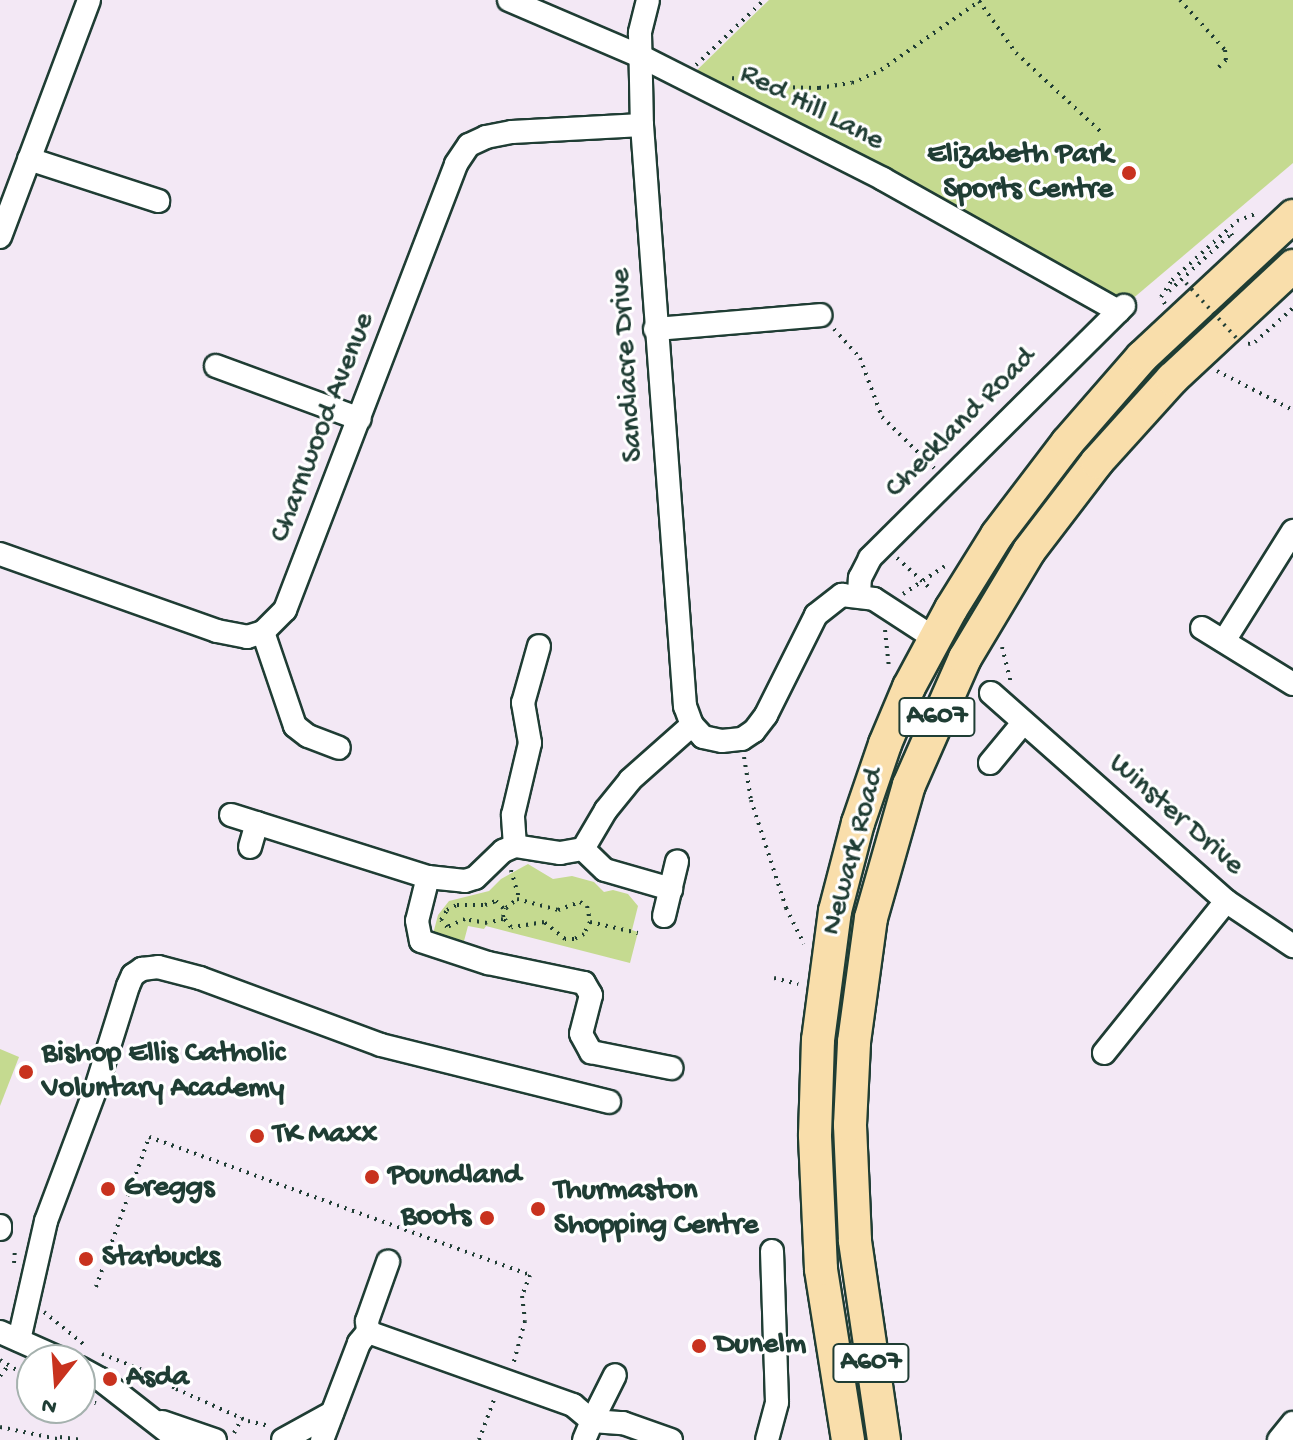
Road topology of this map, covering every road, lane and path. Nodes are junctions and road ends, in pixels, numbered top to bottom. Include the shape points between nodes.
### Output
1 (89, 0) edge
2 (509, 0) edge
3 (648, 0) edge
4 (764, 0) edge
5 (980, 0) edge
6 (1180, 0) edge
7 (642, 57) junction
8 (1217, 69) dead end
9 (690, 82) junction
10 (642, 125) junction
11 (1102, 133) dead end
12 (29, 159) junction
13 (158, 201) dead end
14 (1293, 216) edge
15 (0, 237) edge
16 (1293, 266) edge
17 (1186, 283) dead end
18 (1121, 308) joint
19 (1293, 308) edge
20 (820, 315) joint
21 (655, 329) junction
22 (1240, 342) dead end
23 (1237, 354) dead end
24 (1220, 363) dead end
25 (216, 366) dead end
26 (1293, 410) edge
27 (360, 419) junction
28 (947, 481) junction
29 (1293, 533) edge
30 (0, 554) edge
31 (859, 595) junction
32 (1202, 628) dead end
33 (263, 632) junction
34 (1009, 636) dead end
35 (934, 638) junction
36 (1224, 641) junction
37 (528, 658) dead end
38 (1293, 684) edge
39 (991, 693) dead end
40 (1023, 723) junction
41 (692, 725) junction
42 (742, 739) junction
43 (339, 748) dead end
44 (990, 763) dead end
45 (231, 815) dead end
46 (257, 823) junction
47 (250, 847) dead end
48 (509, 848) junction
49 (583, 849) junction
50 (677, 862) dead end
51 (428, 877) junction
52 (671, 889) junction
53 (519, 898) junction
54 (1226, 901) junction
55 (505, 910) junction
56 (664, 916) dead end
57 (503, 919) junction
58 (590, 922) junction
59 (638, 933) dead end
60 (804, 944) dead end
61 (1293, 946) edge
62 (774, 978) dead end
63 (798, 984) dead end
64 (1104, 1053) dead end
65 (671, 1068) dead end
66 (609, 1102) dead end
67 (772, 1251) dead end
68 (388, 1262) dead end
69 (96, 1287) dead end
70 (29, 1307) junction
71 (525, 1321) dead end
72 (368, 1332) junction
73 (10, 1336) edge
74 (0, 1360) edge
75 (9, 1365) junction
76 (16, 1369) edge
77 (615, 1375) dead end
78 (0, 1376) edge
79 (96, 1379) edge
80 (332, 1413) junction
81 (242, 1418) junction
82 (154, 1419) junction
83 (1293, 1423) edge
84 (0, 1427) edge
85 (588, 1430) edge
86 (279, 1434) edge
87 (54, 1436) junction
88 (62, 1440) edge
89 (82, 1440) edge
90 (178, 1440) edge
91 (215, 1440) edge
92 (231, 1440) edge
93 (322, 1440) edge
94 (671, 1440) edge
95 (767, 1440) edge
96 (848, 1440) edge
97 (884, 1440) edge
98 (1279, 1440) edge

1 - 12 street
2 - 7 street, Red Hill Lane
3 - 7 street, Sandiacre Drive via 640,33
4 - 9 path via 705,54
5 - 9 path via 881,70 852,83 777,87 716,76
5 - 11 path via 1016,53
6 - 8 path via 1225,50 1226,60
7 - 9 street, Red Hill Lane
7 - 10 street, Sandiacre Drive
9 - 18 street, Red Hill Lane
10 - 21 street, Sandiacre Drive
10 - 27 street, Charnwood Avenue via 512,132 469,145 456,164
12 - 13 street
12 - 15 street
14 - 35 highway, Newark Road / A607 via 1142,357 1067,443 997,535
16 - 97 highway, Newark Road / A607 via 1172,379 1097,462 1029,551 965,658 909,785 871,918 850,1125 855,1240
17 - 22 path, bridge
18 - 28 street, Checkland Road
19 - 23 path
20 - 21 street
20 - 28 path via 860,358 882,417
21 - 41 street, Sandiacre Drive via 685,706
24 - 26 path via 1214,370
25 - 27 street
27 - 33 street, Charnwood Avenue via 285,610
28 - 31 street, Checkland Road via 870,558
29 - 36 street
30 - 33 street via 217,631 247,637
31 - 35 street
31 - 42 street via 842,595 816,615 766,715
32 - 36 street
33 - 43 street via 295,726
34 - 40 path via 1001,649
35 - 96 highway, Newark Road / A607 via 885,744 858,823 824,979 817,1072 817,1212 825,1301
36 - 38 street
37 - 48 street via 523,703 530,743
39 - 40 street, Winster Drive
40 - 44 street
40 - 54 street, Winster Drive
41 - 42 street via 703,737
41 - 49 street via 630,780
42 - 60 path via 751,800 786,908
45 - 46 street
46 - 47 street
46 - 51 street
48 - 49 street via 560,853
48 - 51 street via 475,878 449,882
48 - 53 path
49 - 52 street via 605,870
50 - 52 street
51 - 65 street via 417,921 421,941 488,963 584,983 591,995 581,1034 591,1052
52 - 56 street
53 - 55 path
53 - 58 path via 558,910 580,902 587,906
54 - 61 street, Winster Drive
54 - 64 street
55 - 57 path
55 - 57 path via 496,901 457,905 441,920 447,927 465,919
57 - 58 path via 516,928 544,922 570,940 584,934
58 - 59 path
62 - 63 path
66 - 70 street via 381,1045 200,978 158,967 142,969 128,986 46,1221
67 - 95 street via 777,1402
68 - 72 street
69 - 71 path via 149,1137 530,1275 522,1296
70 - 73 street
70 - 81 path via 45,1313 79,1344
72 - 80 street
72 - 85 street via 573,1405
74 - 75 path
75 - 76 path
75 - 78 path
77 - 85 street
79 - 82 street
80 - 86 street
80 - 93 street
81 - 86 path
81 - 92 path
82 - 90 street
82 - 91 street
83 - 98 street
84 - 87 path
85 - 94 street via 623,1423
87 - 88 path
87 - 89 path

